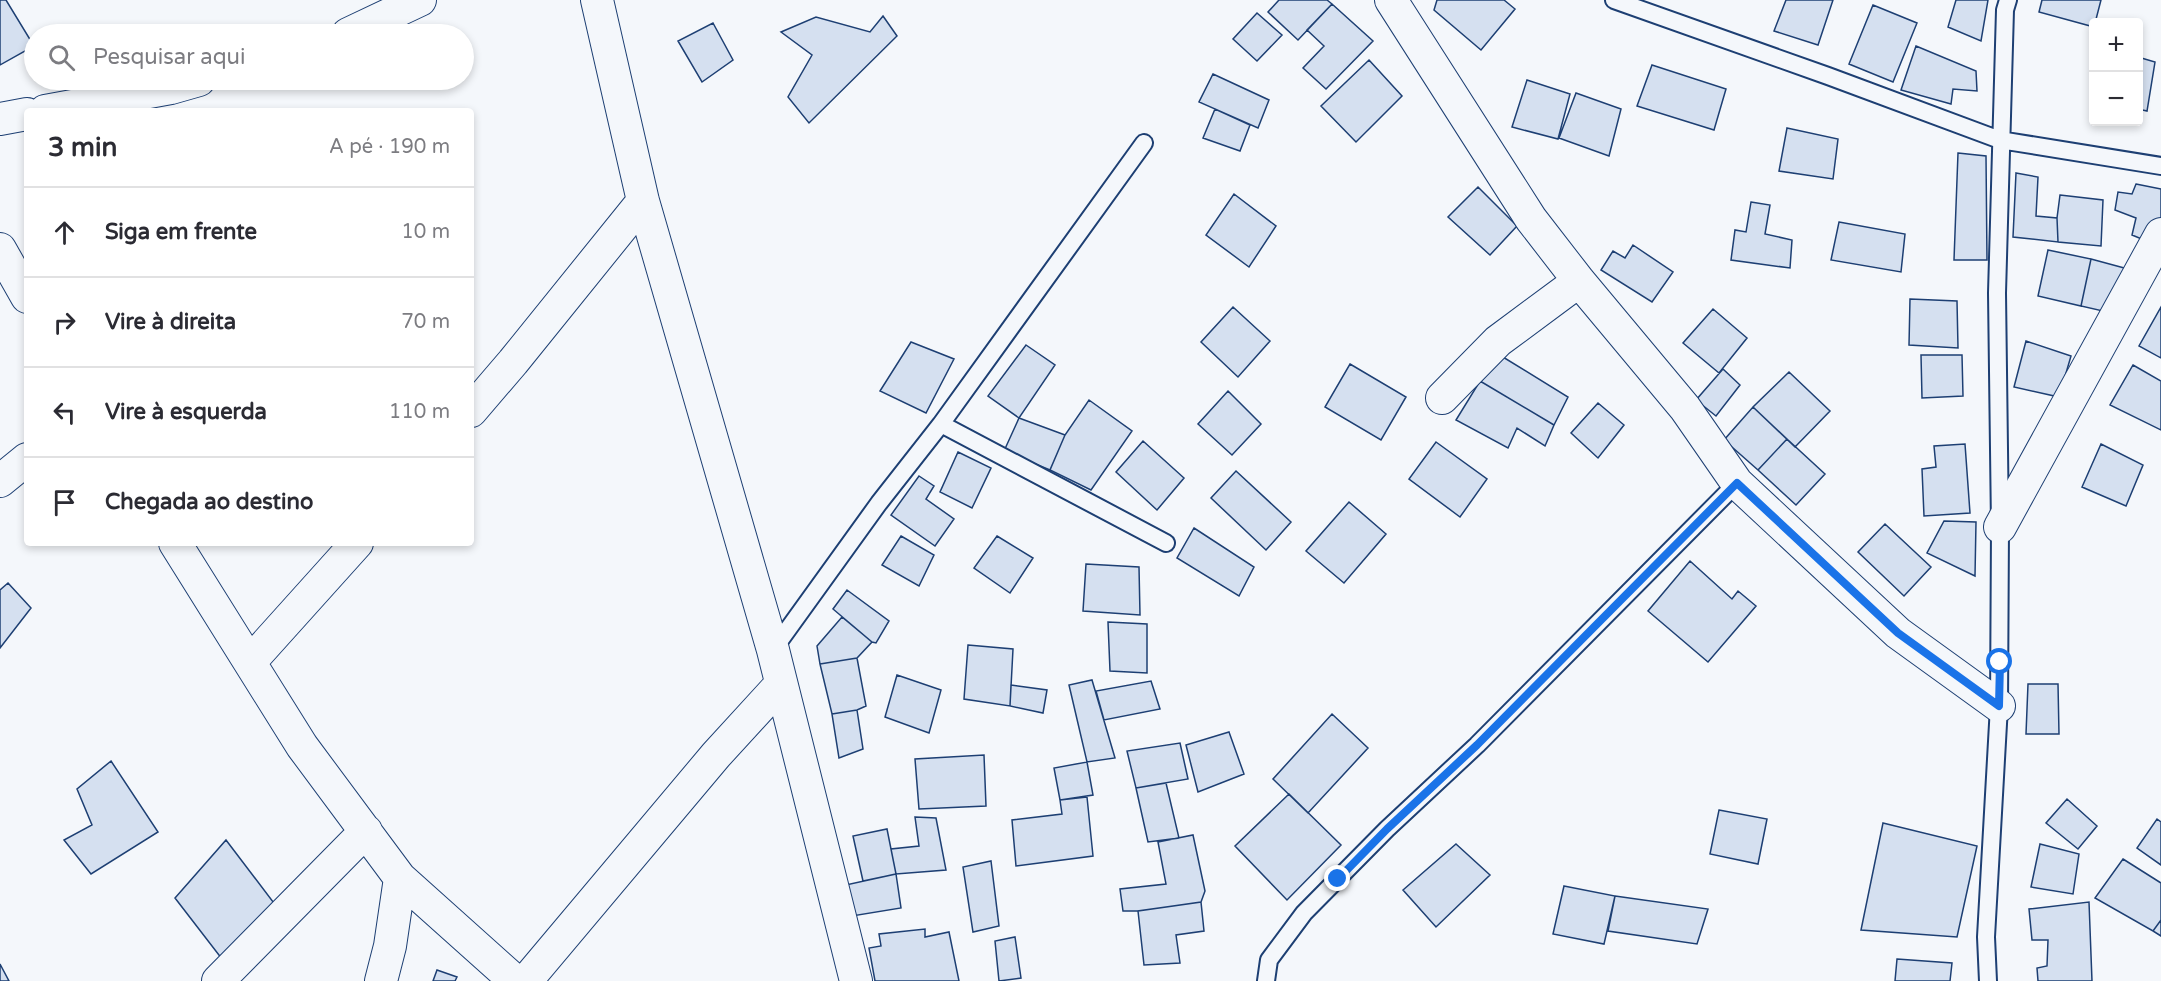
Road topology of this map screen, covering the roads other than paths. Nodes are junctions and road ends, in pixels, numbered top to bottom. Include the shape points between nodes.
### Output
1 (420, 0) edge
2 (597, 0) edge
3 (1391, 0) edge
4 (1614, 0) edge
5 (2008, 0) edge
6 (369, 24) edge
7 (160, 90) edge
8 (61, 108) edge
9 (24, 115) edge
10 (0, 119) edge
11 (2000, 140) junction
12 (1144, 143) dead end
13 (2161, 166) edge
14 (643, 201) junction
15 (2161, 234) edge
16 (0, 249) edge
17 (1579, 281) junction
18 (24, 292) edge
19 (1442, 398) dead end
20 (474, 407) edge
21 (941, 424) junction
22 (24, 461) edge
23 (0, 481) edge
24 (1737, 483) junction
25 (2001, 527) junction
26 (1166, 543) dead end
27 (177, 546) edge
28 (354, 546) edge
29 (773, 650) junction
30 (250, 662) junction
31 (781, 684) junction
32 (1999, 706) junction
33 (366, 831) junction
34 (400, 878) junction
35 (218, 981) edge
36 (381, 981) edge
37 (515, 981) edge
38 (526, 981) edge
39 (856, 981) edge
40 (1266, 981) edge
41 (1988, 981) edge

1 - 6 street
2 - 14 street
3 - 17 street via 1531,219
4 - 11 lane
5 - 11 lane
7 - 8 street
9 - 10 street
11 - 13 lane
11 - 25 lane via 1997,293
12 - 21 lane
14 - 20 street
14 - 29 street
15 - 25 street
16 - 18 street
17 - 19 street via 1498,342
17 - 24 street via 1685,408
21 - 26 lane
21 - 29 lane
22 - 23 street
24 - 32 street via 1898,633
24 - 40 lane via 1304,913 1269,960
25 - 32 lane
27 - 30 street
28 - 30 street
29 - 31 street
30 - 33 street via 302,746
31 - 38 street via 716,755
31 - 39 street
32 - 41 lane via 1986,938
33 - 34 street
33 - 35 street
34 - 36 street
34 - 37 street

